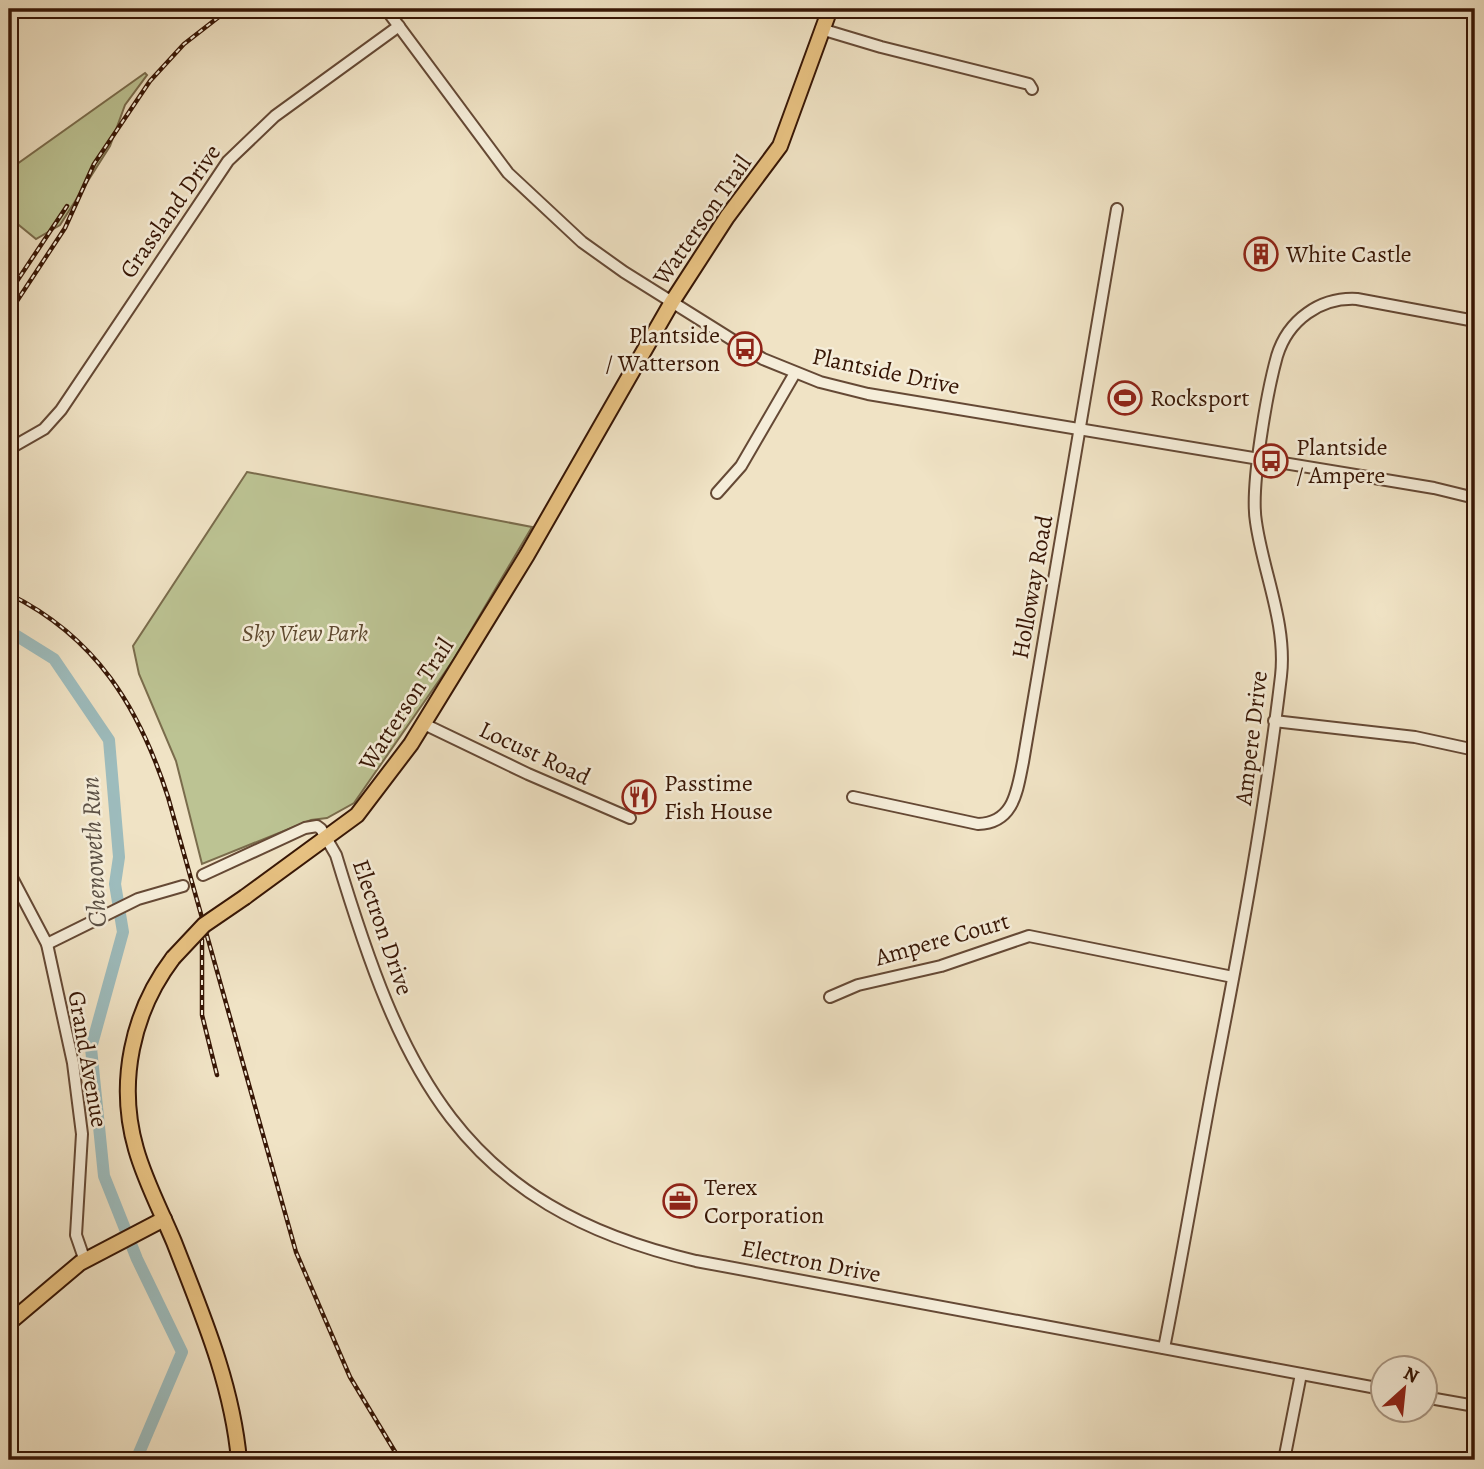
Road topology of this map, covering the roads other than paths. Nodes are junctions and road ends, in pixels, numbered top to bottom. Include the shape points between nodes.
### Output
1 (386, 9) edge
2 (830, 9) edge
3 (399, 26) junction
4 (821, 29) junction
5 (1032, 89) dead end
6 (1117, 209) dead end
7 (672, 302) junction
8 (1475, 321) edge
9 (795, 373) junction
10 (1081, 428) junction
11 (9, 449) edge
12 (1259, 459) junction
13 (717, 494) dead end
14 (1475, 498) edge
15 (1274, 721) junction
16 (424, 724) junction
17 (1475, 750) edge
18 (853, 797) dead end
19 (630, 818) dead end
20 (328, 838) junction
21 (9, 872) edge
22 (203, 875) dead end
23 (183, 886) dead end
24 (47, 944) junction
25 (1233, 977) junction
26 (830, 997) dead end
27 (164, 1219) junction
28 (85, 1261) junction
29 (9, 1323) edge
30 (1164, 1348) junction
31 (1301, 1374) junction
32 (1368, 1386) edge
33 (1438, 1399) edge
34 (1475, 1406) edge
35 (239, 1460) edge
36 (1284, 1460) edge

1 - 3 street, Plantside Drive
2 - 4 main road, Watterson Trail
3 - 7 street, Plantside Drive via 525,191 582,242
3 - 11 street, Grassland Drive via 275,116 236,152 209,185 61,410 44,429
4 - 5 street via 1029,83
4 - 7 main road, Watterson Trail via 780,146
6 - 10 street, Holloway Road
7 - 9 street, Plantside Drive via 745,349
7 - 16 main road, Watterson Trail
8 - 12 street, Ampere Drive via 1357,299 1332,300 1310,311 1293,326 1279,350
9 - 10 street, Plantside Drive via 868,394
9 - 13 street via 741,466
10 - 12 street, Plantside Drive
10 - 18 street, Holloway Road via 1012,806 994,821 978,824
12 - 14 street, Plantside Drive
12 - 15 street, Ampere Drive via 1255,518 1282,660
15 - 17 street via 1415,737
15 - 25 street, Ampere Drive via 1262,825
16 - 19 street, Locust Road
16 - 20 main road, Watterson Trail via 366,806
20 - 22 street via 317,826 304,828
20 - 27 main road, Watterson Trail, bridge via 201,927 155,984 131,1055 128,1093 136,1149
20 - 30 street, Electron Drive via 389,1011 428,1090 491,1162 557,1211 626,1243 685,1258
21 - 24 street, Grand Avenue
23 - 24 street via 128,904
24 - 28 street, Grand Avenue via 82,1133 76,1235
25 - 26 street, Ampere Court via 1029,936
25 - 30 street, Ampere Drive
27 - 28 main road
27 - 35 main road, Watterson Trail via 221,1367
28 - 29 main road
30 - 31 street, Electron Drive
31 - 32 street, Electron Drive
31 - 36 street
33 - 34 street

